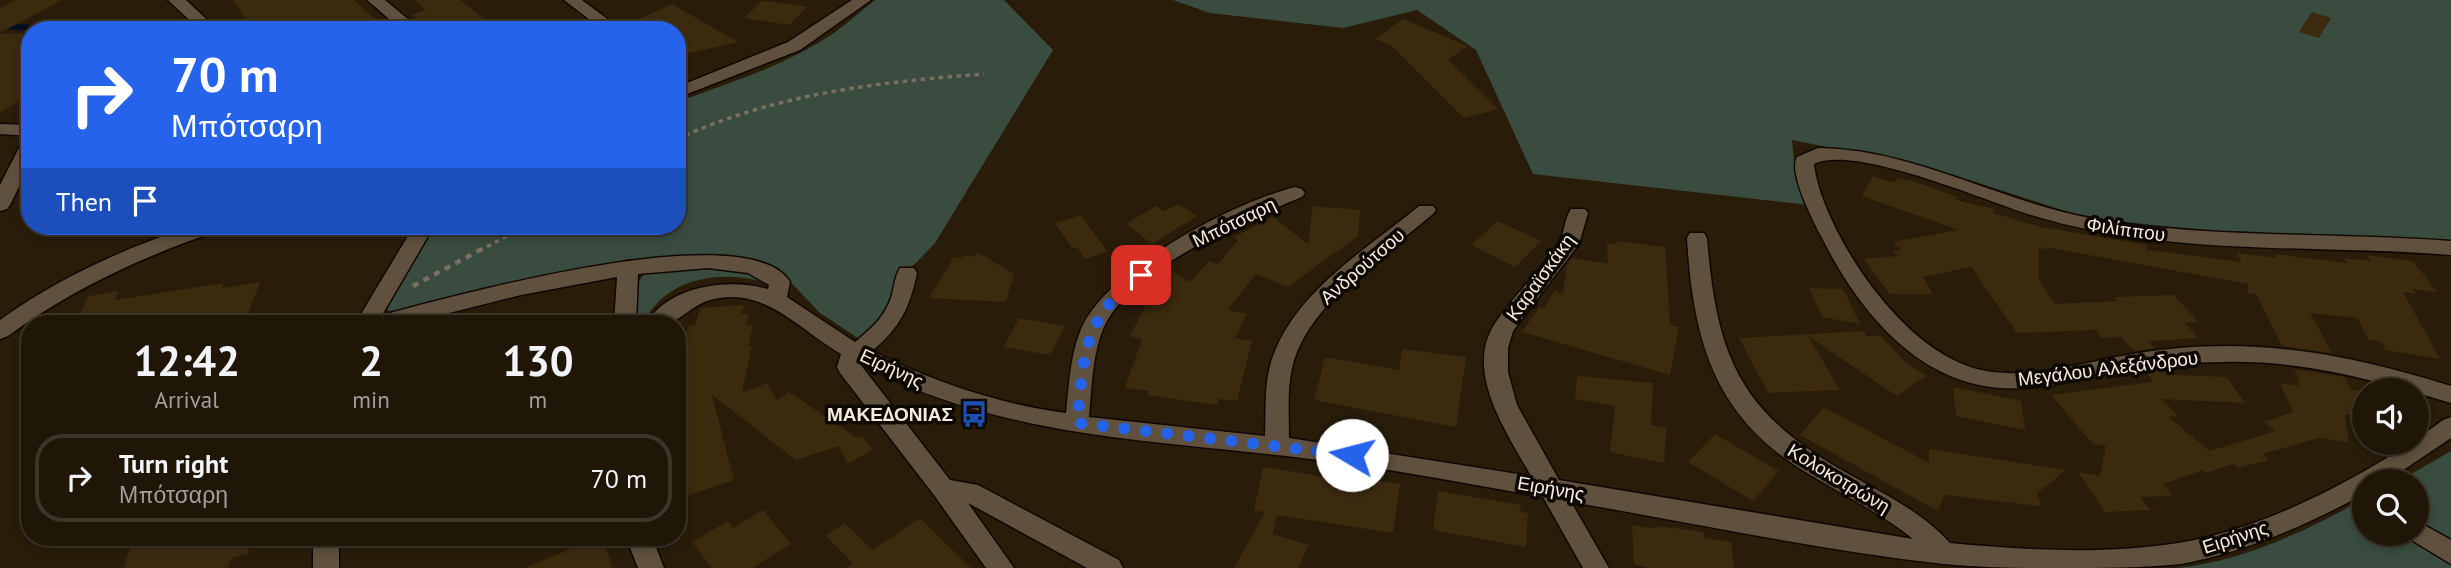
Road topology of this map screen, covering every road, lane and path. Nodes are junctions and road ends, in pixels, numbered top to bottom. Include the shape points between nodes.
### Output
1 (176, 0) edge
2 (375, 0) edge
3 (572, 0) edge
4 (833, 0) edge
5 (859, 2) edge
6 (200, 21) edge
7 (402, 21) edge
8 (601, 21) edge
9 (984, 74) dead end
10 (686, 88) edge
11 (0, 129) edge
12 (21, 130) edge
13 (686, 135) edge
14 (1812, 154) joint
15 (21, 162) edge
16 (1295, 193) dead end
17 (0, 205) edge
18 (1426, 210) dead end
19 (1578, 213) dead end
20 (185, 235) edge
21 (419, 235) edge
22 (511, 235) edge
23 (1697, 238) dead end
24 (2451, 248) edge
25 (628, 266) junction
26 (907, 273) dead end
27 (776, 300) junction
28 (376, 314) edge
29 (22, 315) edge
30 (625, 315) edge
31 (669, 315) edge
32 (21, 316) edge
33 (0, 331) edge
34 (857, 352) junction
35 (2451, 395) edge
36 (1077, 423) junction
37 (2451, 426) edge
38 (1277, 446) junction
39 (2391, 469) edge
40 (943, 488) junction
41 (1549, 488) junction
42 (2352, 496) edge
43 (2429, 539) edge
44 (326, 546) edge
45 (642, 546) edge
46 (2451, 553) edge
47 (1944, 554) junction
48 (2141, 563) edge
49 (326, 568) edge
50 (651, 568) edge
51 (1001, 568) edge
52 (1110, 568) edge
53 (1596, 568) edge

1 - 6 street
2 - 7 street
3 - 8 street
4 - 5 street
5 - 10 street via 794,46
9 - 13 path via 890,82 786,100
11 - 12 street
14 - 24 street, Φιλίππου via 1842,155 1924,171 2102,228 2220,240
14 - 35 street, Μεγάλου Αλεξάνδρου via 1804,161 1809,183 1855,279 1906,338 1960,372 2020,382 2152,359 2275,354 2351,365
15 - 17 street
16 - 36 street, Μπότσαρη via 1202,236 1109,302 1089,338
18 - 38 street, Ανδρούτσου via 1328,293 1294,336 1280,370
19 - 41 street, Καραϊσκάκη via 1571,239 1507,321 1497,343 1504,404
20 - 29 street via 78,280
21 - 28 street
22 - 28 path
23 - 47 street, Κολοκοτρώνη via 1701,302 1710,342 1748,412 1794,453 1891,510
25 - 27 street via 709,263 757,268 780,282
25 - 28 street
25 - 30 street
26 - 34 street via 894,320
27 - 31 street, Ειρήνης via 751,292 718,291
27 - 34 street, Ειρήνης
32 - 33 street
34 - 36 street, Ειρήνης via 960,397 1013,413
34 - 40 street via 847,360 851,372
36 - 38 street, Ειρήνης
37 - 39 street, Ειρήνης
38 - 41 street, Ειρήνης
40 - 51 street
40 - 52 street via 969,492
41 - 47 street, Ειρήνης
41 - 53 street, Καραϊσκάκη
42 - 48 street, Ειρήνης via 2240,538
43 - 46 street
44 - 49 street
45 - 50 street
47 - 48 street, Ειρήνης

